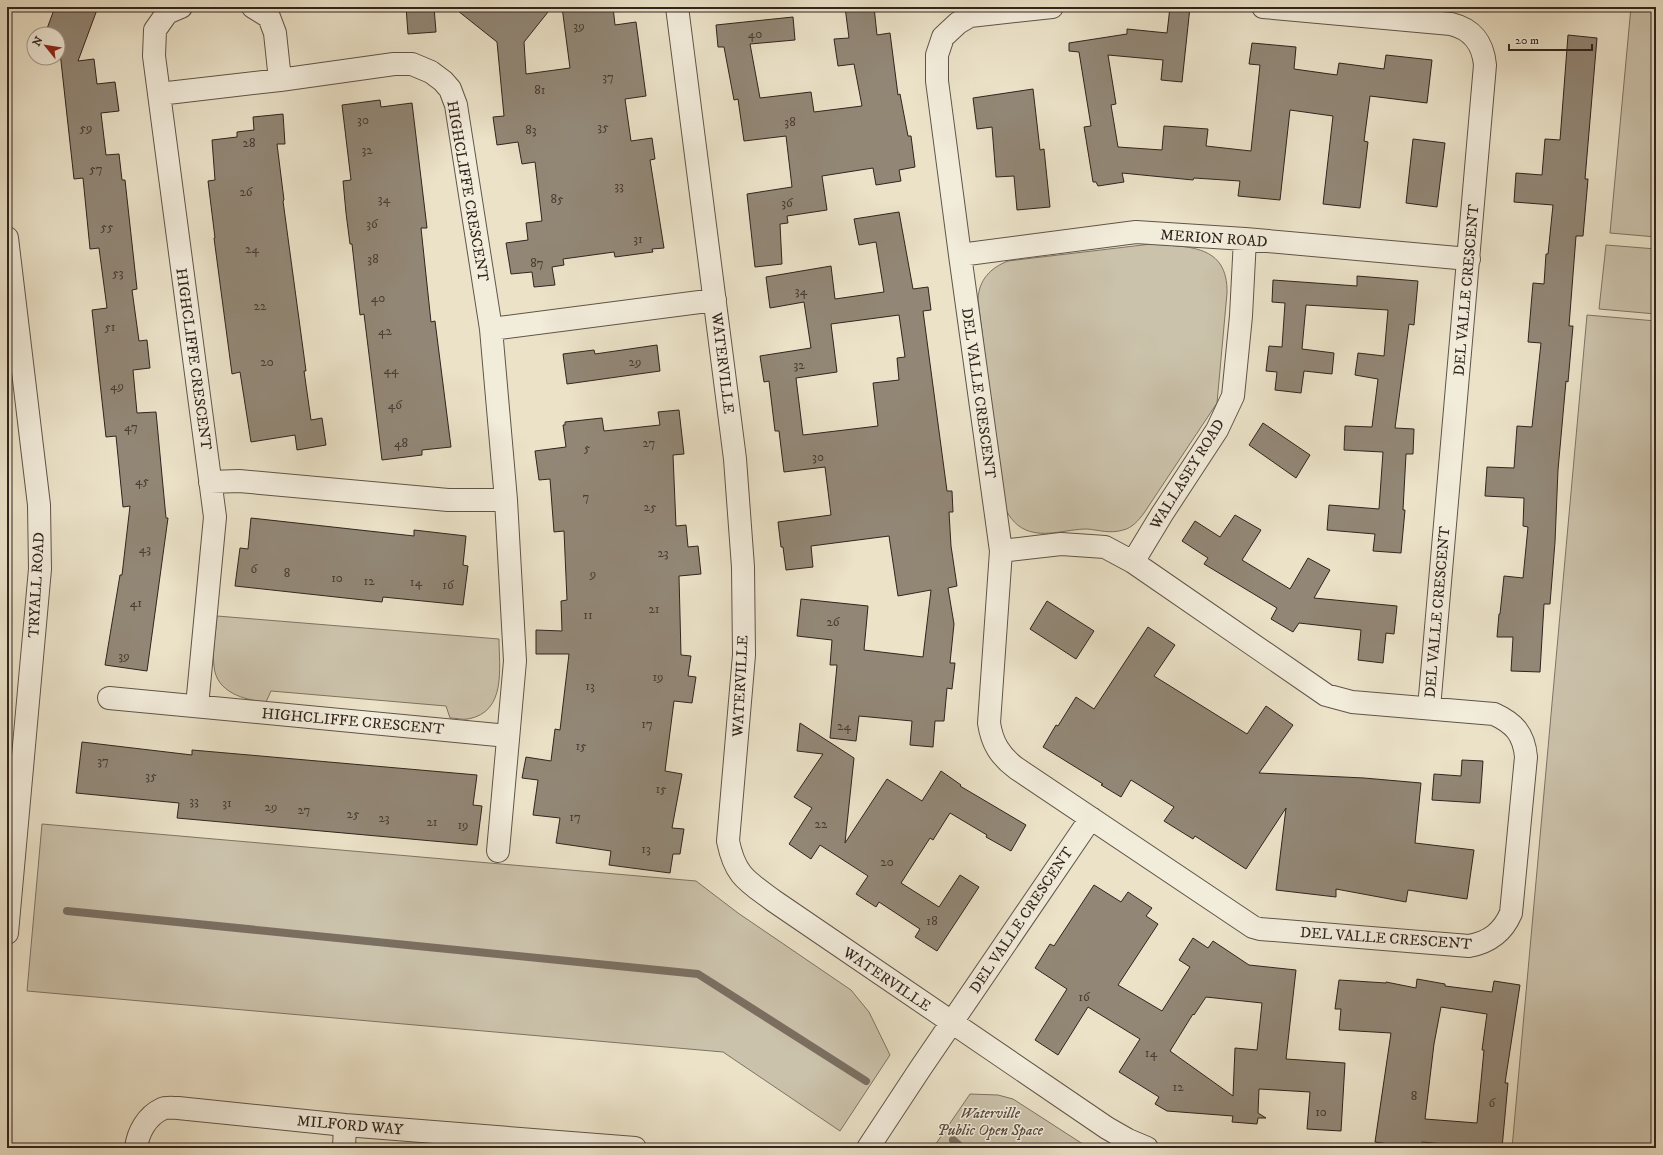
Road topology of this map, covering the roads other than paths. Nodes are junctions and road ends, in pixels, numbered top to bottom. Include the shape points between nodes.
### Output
1 (182, 7) edge
2 (253, 7) edge
3 (677, 7) edge
4 (1052, 7) edge
5 (1263, 7) edge
6 (280, 80) junction
7 (159, 94) junction
8 (7, 238) edge
9 (1245, 239) junction
10 (960, 255) junction
11 (1469, 259) junction
12 (715, 300) junction
13 (491, 329) junction
14 (210, 482) junction
15 (506, 500) junction
16 (1001, 551) junction
17 (1133, 562) junction
18 (109, 698) dead end
19 (197, 706) junction
20 (1429, 708) junction
21 (508, 736) junction
22 (1091, 818) junction
23 (498, 850) dead end
24 (7, 933) edge
25 (951, 1023) junction
26 (345, 1125) junction
27 (136, 1148) edge
28 (344, 1148) edge
29 (635, 1148) edge
30 (868, 1148) edge
31 (1147, 1148) edge

1 - 7 street, HIGHCLIFFE CRESCENT via 167,13 156,30 154,56
2 - 6 street via 269,17 275,33
3 - 12 street, WATERVILLE
4 - 10 street, DEL VALLE CRESCENT via 970,16 958,22 943,37 937,55 937,81
5 - 11 street, DEL VALLE CRESCENT via 1450,24 1460,26 1476,38 1483,50 1485,65
6 - 7 street, HIGHCLIFFE CRESCENT
6 - 13 street, HIGHCLIFFE CRESCENT via 394,64 412,64 431,72 450,89 456,105
7 - 14 street, HIGHCLIFFE CRESCENT
8 - 24 street, TRYALL ROAD via 39,505 40,569
9 - 10 street, MERION ROAD via 1136,232
9 - 11 street, MERION ROAD
9 - 17 street, WALLASEY ROAD via 1233,396 1217,430
10 - 16 street, DEL VALLE CRESCENT
11 - 20 street, DEL VALLE CRESCENT
12 - 13 street
12 - 25 street, WATERVILLE via 735,459 742,568 744,655 728,841 732,858 744,880
13 - 15 street, HIGHCLIFFE CRESCENT
14 - 15 street via 239,481 448,500
14 - 19 street, HIGHCLIFFE CRESCENT via 215,518
15 - 21 street, HIGHCLIFFE CRESCENT via 515,661
16 - 17 street via 1061,544 1105,547
16 - 22 street, DEL VALLE CRESCENT via 989,723 993,742 1007,761
17 - 20 street via 1326,695 1352,702
18 - 19 street, HIGHCLIFFE CRESCENT
19 - 21 street, HIGHCLIFFE CRESCENT
20 - 22 street, DEL VALLE CRESCENT via 1494,714 1506,719 1516,728 1525,746 1511,913 1500,931 1492,939 1481,944 1469,946 1253,927
21 - 23 street, HIGHCLIFFE CRESCENT
22 - 25 street, DEL VALLE CRESCENT
25 - 30 street, DEL VALLE CRESCENT
25 - 31 street, WATERVILLE via 1107,1128
26 - 27 street, MILFORD WAY via 178,1108 163,1109 150,1117 142,1127
26 - 28 street
26 - 29 street, MILFORD WAY

